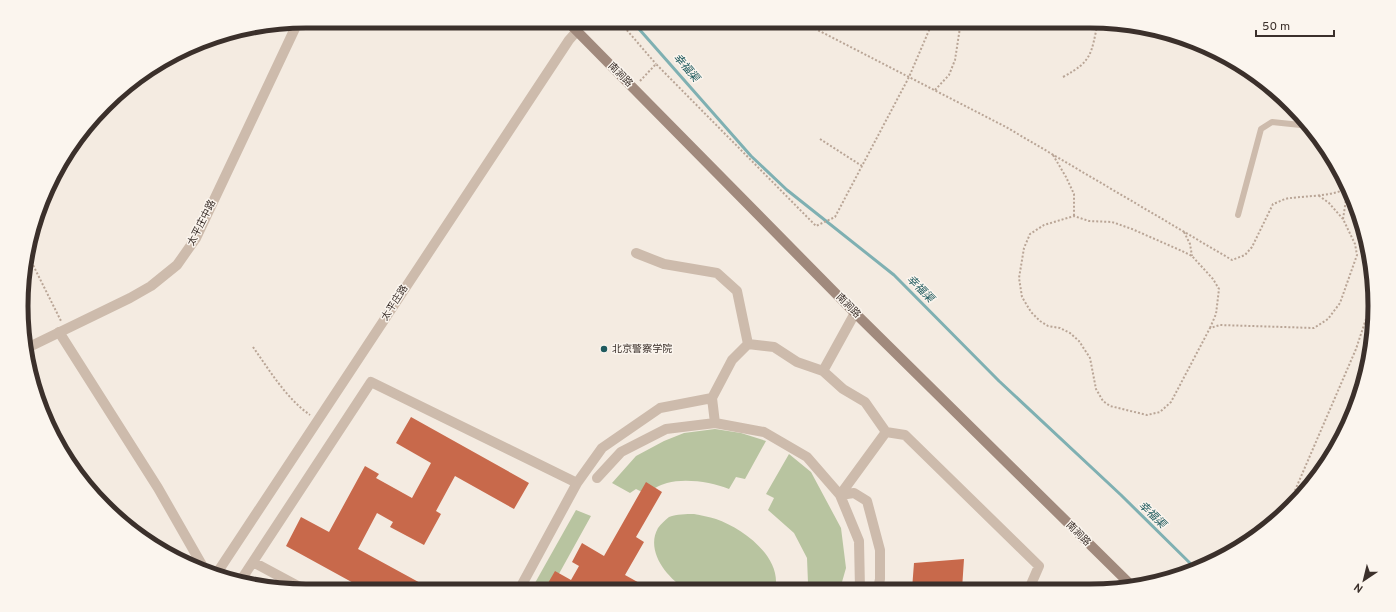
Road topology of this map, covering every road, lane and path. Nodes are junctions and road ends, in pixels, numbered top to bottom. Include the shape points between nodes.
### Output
1 (574, 28) edge
2 (625, 28) edge
3 (814, 28) edge
4 (930, 28) edge
5 (960, 28) edge
6 (1097, 28) edge
7 (295, 29) edge
8 (577, 31) junction
9 (656, 64) junction
10 (909, 77) junction
11 (1063, 77) dead end
12 (633, 88) junction
13 (935, 90) junction
14 (1301, 125) edge
15 (820, 139) dead end
16 (1052, 154) junction
17 (862, 166) junction
18 (1342, 190) edge
19 (1318, 195) junction
20 (1346, 198) edge
21 (1238, 215) dead end
22 (1074, 216) junction
23 (1343, 219) junction
24 (1183, 231) junction
25 (636, 253) dead end
26 (1192, 256) junction
27 (31, 263) edge
28 (855, 313) junction
29 (1368, 314) edge
30 (1210, 328) junction
31 (62, 331) junction
32 (748, 344) junction
33 (31, 346) edge
34 (253, 347) dead end
35 (823, 371) junction
36 (712, 398) junction
37 (318, 421) junction
38 (716, 423) junction
39 (886, 432) junction
40 (597, 478) dead end
41 (577, 483) junction
42 (840, 495) junction
43 (1292, 498) edge
44 (253, 562) junction
45 (201, 563) edge
46 (219, 570) edge
47 (243, 577) edge
48 (1127, 582) edge
49 (293, 583) edge
50 (522, 584) edge
51 (860, 584) edge
52 (879, 584) edge
53 (1032, 584) edge

1 - 8 main road, 南涧路
2 - 9 path
3 - 10 path
4 - 10 path
5 - 13 path via 955,60 949,75
6 - 11 path via 1091,52 1085,61
7 - 31 street, 太平庄中路 via 196,238 177,265 151,286
8 - 12 main road, 南涧路
8 - 37 street, 太平庄路
9 - 12 path
9 - 17 path via 816,226 835,217
10 - 13 path
10 - 17 path
12 - 28 main road, 南涧路
13 - 16 path
14 - 21 lane via 1272,122 1261,129
15 - 17 path
16 - 22 path via 1074,194
16 - 24 path
18 - 19 path
19 - 23 path
19 - 24 path via 1289,198 1273,204 1252,247 1245,255 1232,260
20 - 23 path
22 - 26 path via 1089,221 1112,222
22 - 30 path via 1044,225 1030,234 1024,248 1019,278 1022,297 1040,321 1070,333 1079,341 1090,358 1096,389 1106,404 1147,415 1160,412 1171,402
23 - 30 path via 1355,244 1357,255 1340,303 1328,319 1314,328 1220,325
24 - 26 path via 1190,244
25 - 32 street via 664,264 717,273 738,291
26 - 30 path via 1219,289 1216,314
27 - 31 path
28 - 35 street
28 - 48 main road, 南涧路
29 - 43 path via 1356,349
31 - 33 street, 太平庄中路
31 - 45 street
32 - 35 street via 774,347 797,362
32 - 36 street via 732,360
34 - 37 path via 288,396 298,407
35 - 39 street via 843,389 865,402
36 - 38 street
36 - 41 street via 660,408 602,448
37 - 46 street, 太平庄路
38 - 40 street via 666,429 621,452
38 - 42 street via 764,432 807,457
39 - 42 street
39 - 53 street via 906,435 1039,566
41 - 44 street via 371,382
41 - 50 street
42 - 51 street via 859,541
42 - 52 street via 854,494 867,501 880,550
44 - 47 street
44 - 49 street

